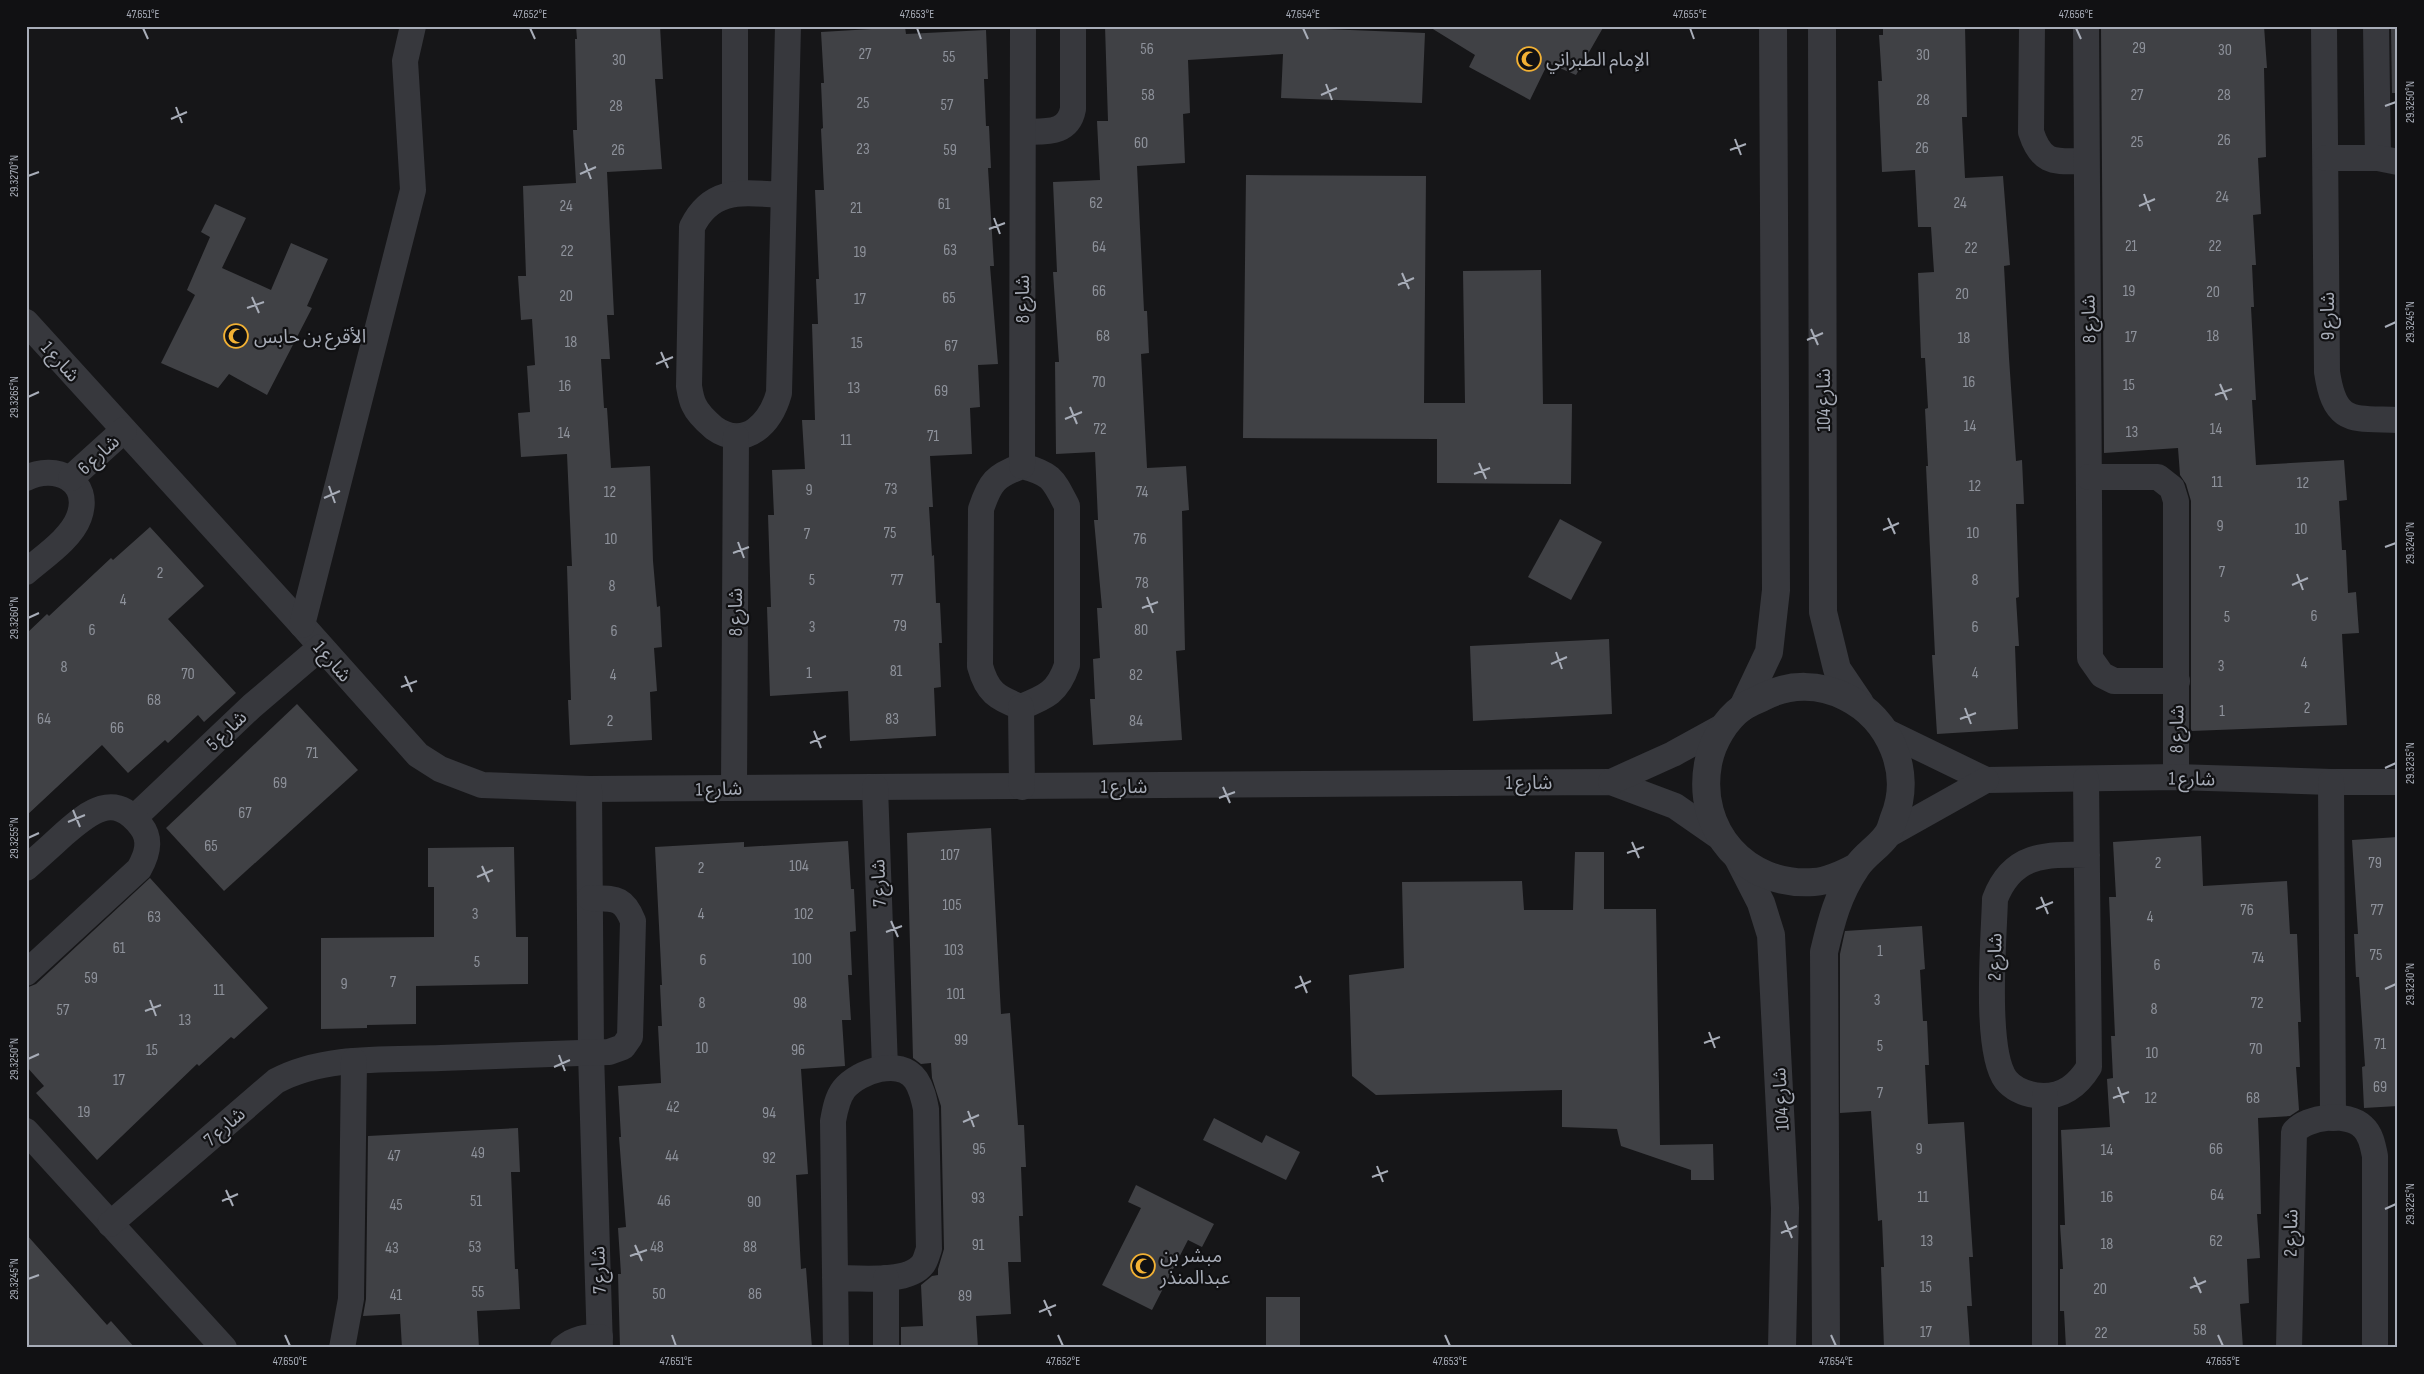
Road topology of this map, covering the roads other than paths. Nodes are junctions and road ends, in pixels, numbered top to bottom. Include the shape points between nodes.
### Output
1 (413, 26) edge
2 (735, 26) edge
3 (788, 26) edge
4 (1023, 26) edge
5 (1072, 26) edge
6 (1773, 26) edge
7 (1822, 26) edge
8 (2032, 26) edge
9 (2086, 26) edge
10 (2324, 26) edge
11 (2376, 26) edge
12 (1023, 132) junction
13 (2326, 158) junction
14 (2388, 160) edge
15 (2086, 161) junction
16 (735, 193) junction
17 (783, 196) junction
18 (26, 322) edge
19 (2398, 420) edge
20 (124, 430) junction
21 (736, 437) junction
22 (1022, 466) junction
23 (2089, 477) junction
24 (26, 478) edge
25 (71, 478) junction
26 (26, 572) edge
27 (302, 625) junction
28 (321, 647) junction
29 (2177, 681) junction
30 (1861, 705) junction
31 (1021, 707) junction
32 (1734, 716) junction
33 (1887, 732) junction
34 (2176, 777) junction
35 (2086, 779) junction
36 (1986, 780) junction
37 (1611, 782) junction
38 (2332, 782) junction
39 (2398, 782) edge
40 (1022, 786) junction
41 (875, 787) junction
42 (734, 788) junction
43 (589, 789) junction
44 (135, 817) junction
45 (1888, 835) junction
46 (1729, 848) junction
47 (2086, 854) junction
48 (1856, 867) junction
49 (26, 868) edge
50 (590, 898) junction
51 (26, 973) edge
52 (591, 1053) junction
53 (354, 1061) junction
54 (884, 1068) junction
55 (2045, 1096) junction
56 (2333, 1118) junction
57 (26, 1131) edge
58 (110, 1224) junction
59 (835, 1278) junction
60 (886, 1278) junction
61 (600, 1342) edge
62 (224, 1348) edge
63 (342, 1348) edge
64 (563, 1348) edge
65 (836, 1348) edge
66 (886, 1348) edge
67 (1782, 1348) edge
68 (1826, 1348) edge
69 (2045, 1348) edge
70 (2288, 1348) edge
71 (2375, 1348) edge

1 - 27 street via 405,61 413,190
2 - 16 street
3 - 17 street
4 - 12 street, شارع 8
5 - 12 street via 1074,108 1071,120 1053,130
6 - 32 street via 1776,590 1769,652
7 - 30 street, شارع 104 via 1823,612 1837,669
8 - 15 street via 2031,132 2036,146 2053,162
9 - 15 street, شارع 8
10 - 13 street, شارع 9
11 - 14 street
12 - 22 street, شارع 8
13 - 14 street
13 - 19 street, شارع 9 via 2327,372 2330,396 2340,410 2353,418
15 - 23 street, شارع 8
16 - 17 street
16 - 21 street via 713,200 699,213 692,227 689,386 694,405 706,422 721,433
17 - 21 street via 779,393 774,410 765,423
18 - 20 street, شارع 1
20 - 25 street, شارع 6
20 - 27 street, شارع 1
21 - 42 street, شارع 8
22 - 31 street via 1001,474 988,488 981,509 980,656 983,677 990,690 1002,700
22 - 31 street via 1044,472 1056,484 1067,506 1067,665 1062,682 1051,692
23 - 29 street, شارع 8 via 2090,658 2102,674 2114,680
23 - 29 street, شارع 8 via 2158,477 2172,488 2176,501
24 - 25 street, شارع 6 via 58,473
25 - 26 street, شارع 6 via 82,504 79,517 71,532
27 - 28 street, شارع 1
28 - 43 street, شارع 1 via 418,755 440,769 482,786
28 - 44 street, شارع 5 via 252,706
29 - 34 street, شارع 8
30 - 32 street via 1832,690 1802,686 1775,690
30 - 33 street
31 - 40 street
32 - 37 street, شارع 1 via 1673,754
32 - 46 street, شارع 104 via 1711,751 1705,783 1709,812
33 - 36 street, شارع 1
33 - 45 street via 1900,766 1900,804
34 - 35 street, شارع 1
34 - 38 street, شارع 1
35 - 36 street, شارع 1
35 - 47 street, شارع 2
36 - 45 street, شارع 1
37 - 40 street, شارع 1
37 - 46 street, شارع 1 via 1675,806
38 - 39 street, شارع 1
38 - 56 street
40 - 41 street, شارع 1
41 - 42 street, شارع 1
41 - 54 street, شارع 7
42 - 43 street, شارع 1
43 - 50 street, شارع 7
44 - 49 street via 110,806 96,810
44 - 51 street via 148,842 146,856 139,869
45 - 48 street
46 - 48 street via 1759,872 1784,880 1814,882 1836,877
46 - 67 street, شارع 104 via 1761,903 1771,935 1785,1208
47 - 55 street, شارع 2 via 2089,1067 2080,1081 2069,1089
47 - 55 street, شارع 2 via 2050,854 2029,860 2015,868 2001,883 1995,899 1992,1038 1997,1063 2005,1079 2015,1089
48 - 68 street via 1835,908 1824,952
50 - 52 street, شارع 7
50 - 52 street, شارع 7 via 617,899 628,907 633,921 630,1038 623,1047
52 - 53 street, شارع 7
52 - 61 street, شارع 7
53 - 58 street, شارع 7 via 305,1068 276,1081
53 - 63 street via 351,1298
54 - 59 street via 866,1071 855,1078 835,1106
54 - 60 street via 902,1070 915,1078 924,1095 929,1250 923,1264 913,1272
55 - 69 street
56 - 70 street, شارع 2 via 2311,1120 2294,1132
56 - 71 street, شارع 2 via 2358,1123 2372,1140 2375,1166
57 - 58 street
58 - 62 street
59 - 60 street
59 - 65 street
60 - 66 street
61 - 64 street, شارع 7 via 583,1337

